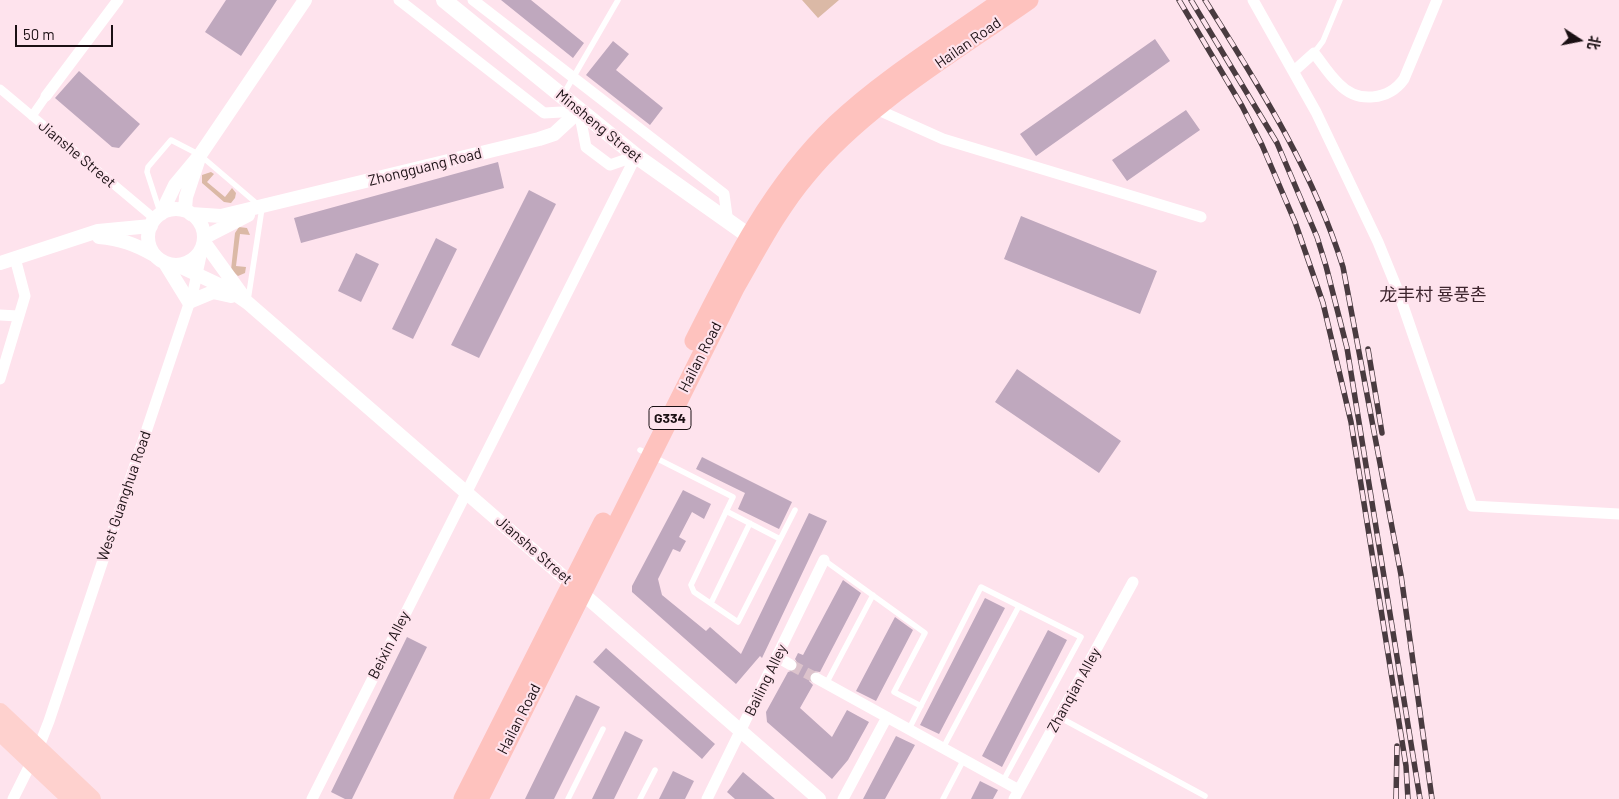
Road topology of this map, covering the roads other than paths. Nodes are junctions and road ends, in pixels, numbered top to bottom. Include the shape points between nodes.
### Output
1 (118, 0) edge
2 (305, 0) edge
3 (399, 0) edge
4 (473, 0) edge
5 (618, 0) edge
6 (1003, 0) edge
7 (1029, 0) edge
8 (1253, 0) edge
9 (1340, 0) edge
10 (1437, 0) edge
11 (453, 3) edge
12 (1314, 53) junction
13 (1294, 71) junction
14 (573, 76) junction
15 (0, 88) edge
16 (46, 96) joint
17 (562, 96) junction
18 (876, 109) junction
19 (580, 111) junction
20 (32, 116) junction
21 (200, 154) junction
22 (636, 156) junction
23 (262, 208) junction
24 (191, 214) junction
25 (1201, 217) dead end
26 (155, 220) junction
27 (728, 223) junction
28 (85, 236) junction
29 (205, 240) junction
30 (754, 240) junction
31 (154, 254) junction
32 (15, 258) junction
33 (0, 263) edge
34 (165, 263) junction
35 (179, 266) junction
36 (198, 274) junction
37 (189, 302) junction
38 (248, 303) junction
39 (0, 315) edge
40 (18, 316) junction
41 (0, 379) edge
42 (645, 453) junction
43 (466, 491) junction
44 (794, 510) dead end
45 (726, 512) junction
46 (1619, 514) edge
47 (750, 523) junction
48 (780, 539) junction
49 (824, 560) joint
50 (1133, 582) dead end
51 (577, 588) junction
52 (873, 595) junction
53 (711, 603) junction
54 (1018, 606) junction
55 (777, 657) junction
56 (791, 665) tunnel mouth
57 (821, 681) joint
58 (921, 706) junction
59 (0, 712) edge
60 (887, 717) junction
61 (1059, 717) junction
62 (603, 729) dead end
63 (909, 729) junction
64 (741, 731) junction
65 (0, 732) edge
66 (944, 748) junction
67 (35, 755) junction
68 (964, 759) junction
69 (655, 770) dead end
70 (1003, 781) junction
71 (1017, 794) edge
72 (1205, 796) dead end
73 (12, 799) edge
74 (71, 799) edge
75 (92, 799) edge
76 (312, 799) edge
77 (463, 799) edge
78 (479, 799) edge
79 (568, 799) edge
80 (640, 799) edge
81 (706, 799) edge
82 (819, 799) edge
83 (843, 799) edge
84 (943, 799) edge

1 - 16 street
2 - 21 street
3 - 19 street via 544,113
4 - 14 street
5 - 14 lane
6 - 30 highway, Hailan Road / G334 via 838,122 768,205
7 - 18 highway, Hailan Road / G334
8 - 13 street
9 - 12 lane via 1323,41
10 - 12 street via 1404,79 1385,95 1370,97 1349,91 1340,85
11 - 17 main road, Minsheng Street
12 - 13 street
13 - 46 street via 1378,242 1472,506
14 - 17 lane
14 - 27 street via 724,194
15 - 20 street, Jianshe Street
16 - 20 street
17 - 19 main road, Minsheng Street
18 - 25 street via 943,139
18 - 30 highway, Hailan Road / G334 via 805,177
19 - 22 main road, Minsheng Street
19 - 22 street via 586,147 610,165
19 - 23 street, Zhongguang Road via 554,134 539,139
20 - 26 street, Jianshe Street
21 - 23 lane
21 - 24 street via 186,198 185,209
21 - 26 street via 175,185
21 - 26 lane via 171,140 148,167
22 - 27 main road, Minsheng Street
22 - 43 street, Beixin Alley
23 - 24 street, Zhongguang Road via 221,216
23 - 29 street, Zhongguang Road
23 - 38 lane
24 - 26 street via 172,210
24 - 29 street via 200,223
26 - 28 street
26 - 31 street via 149,244
27 - 30 main road, Minsheng Street
28 - 31 street via 123,240
28 - 32 street
29 - 35 street via 196,258
29 - 36 street, West Guanghua Road
29 - 38 street
30 - 42 highway, Hailan Road / G334 via 735,288
31 - 34 street
32 - 33 street
32 - 40 street via 25,296
34 - 35 street
34 - 37 street
35 - 36 street
36 - 37 street, West Guanghua Road
36 - 38 street
37 - 38 street via 213,292
37 - 67 street, West Guanghua Road
38 - 43 street, Jianshe Street
39 - 40 street
40 - 41 street
42 - 45 lane via 733,497
42 - 51 highway, Hailan Road / G334
43 - 51 street, Jianshe Street
43 - 76 street, Beixin Alley
44 - 48 lane
45 - 47 lane
45 - 53 lane via 691,585 694,592
47 - 48 lane
47 - 53 lane
48 - 53 lane via 738,622
49 - 52 lane
49 - 55 street, Bailing Alley
50 - 61 street, Zhanqian Alley
51 - 64 street, Jianshe Street
51 - 77 highway, Hailan Road / G334
51 - 78 highway, Hailan Road / G334
52 - 57 lane
52 - 58 lane via 925,633 894,692
54 - 58 lane via 981,587
54 - 66 lane
54 - 70 lane via 1081,637
55 - 56 street
55 - 64 street, Bailing Alley
57 - 60 street
58 - 63 lane
59 - 67 main road
60 - 63 street
60 - 83 street
61 - 71 street, Zhanqian Alley
61 - 72 lane
62 - 79 lane
63 - 66 street
64 - 81 street, Bailing Alley
64 - 82 street, Jianshe Street
65 - 67 main road
66 - 68 street
67 - 73 street, West Guanghua Road
67 - 74 main road
67 - 75 main road
68 - 70 street
68 - 84 lane
69 - 80 lane
70 - 71 street

